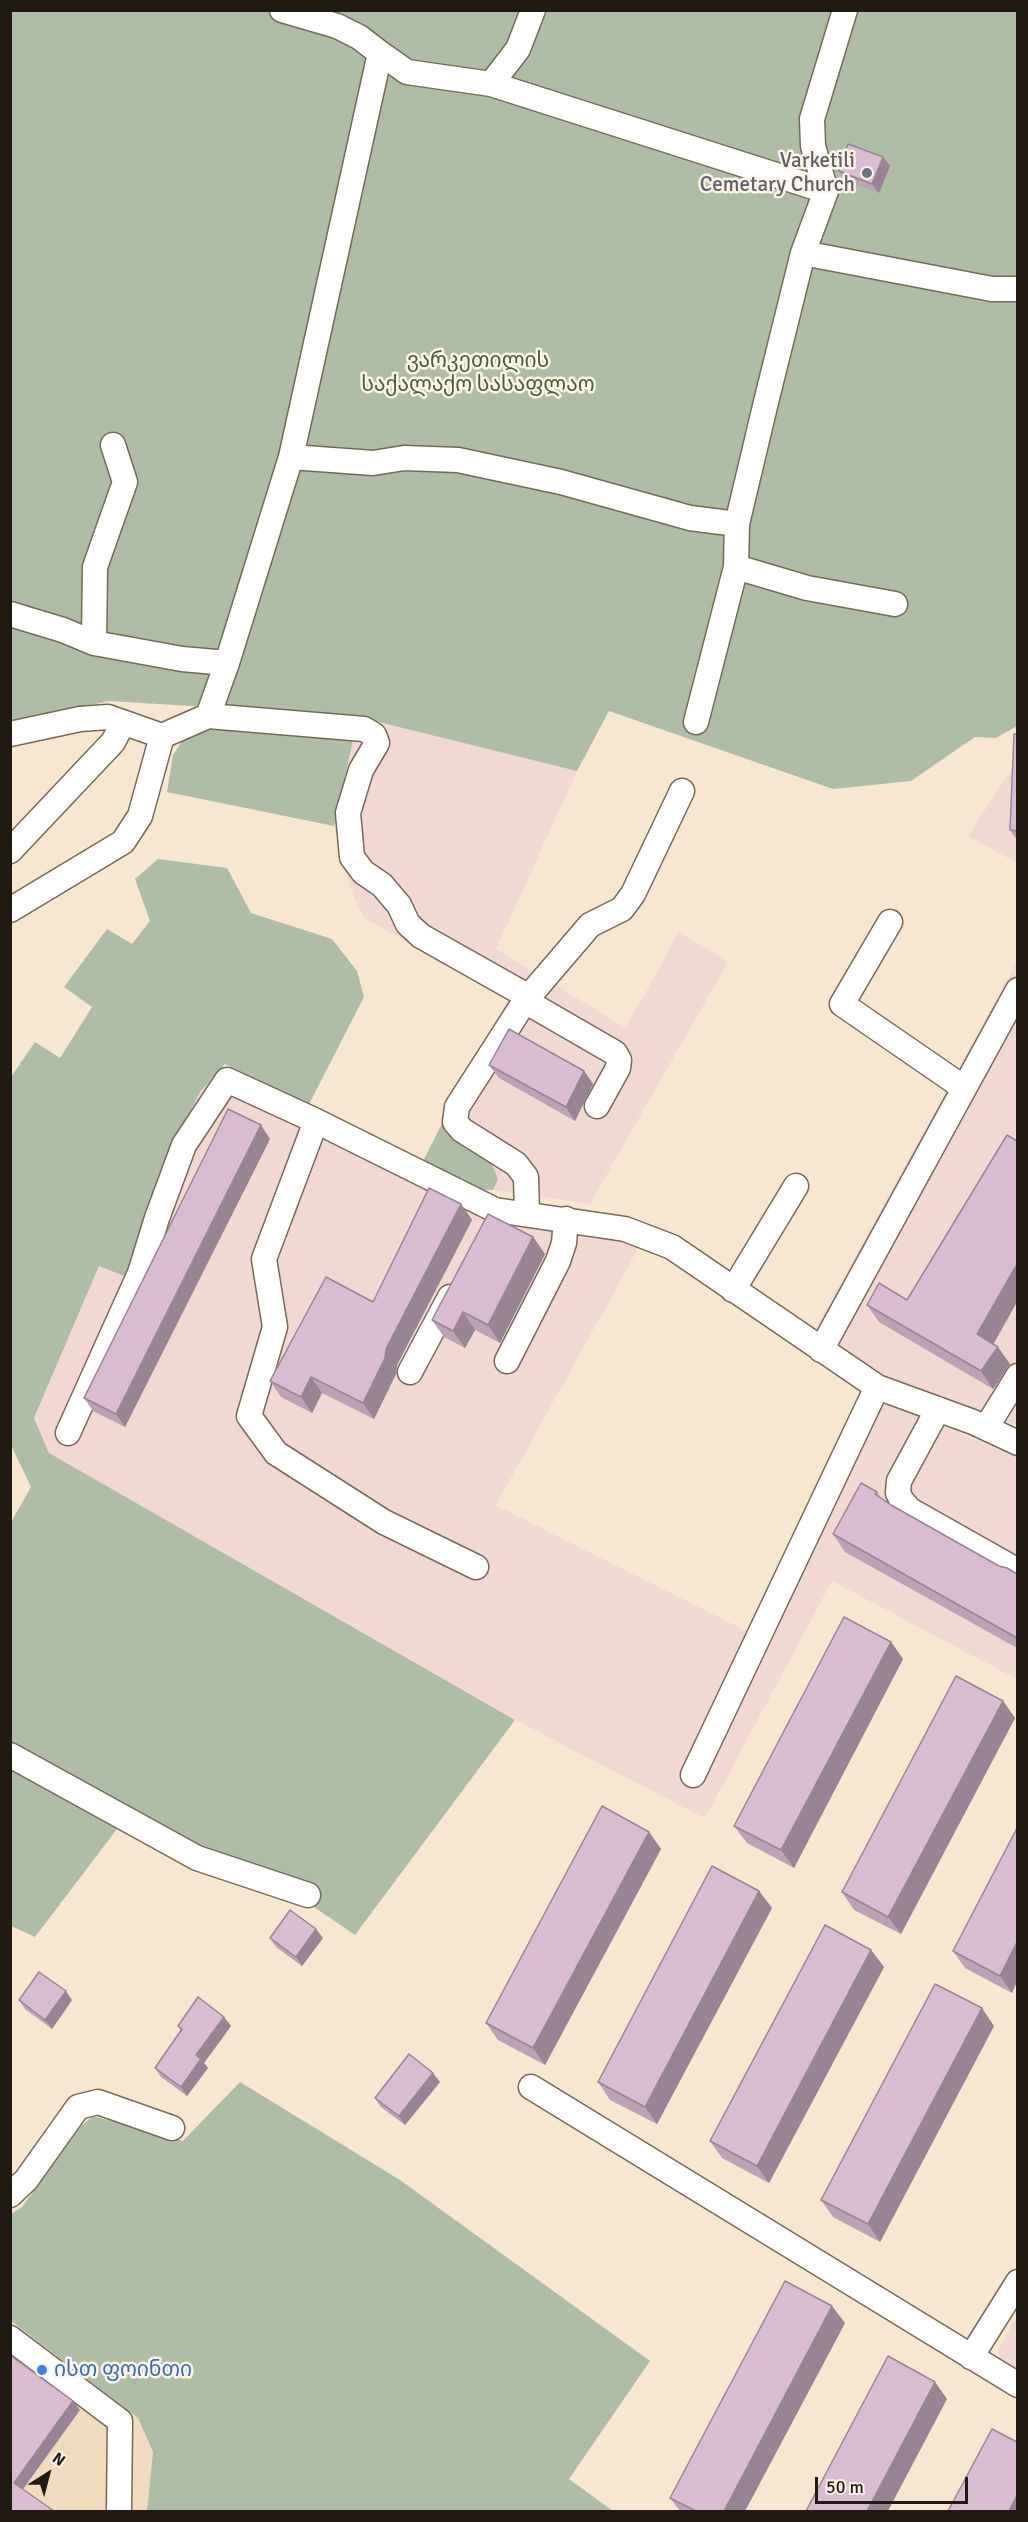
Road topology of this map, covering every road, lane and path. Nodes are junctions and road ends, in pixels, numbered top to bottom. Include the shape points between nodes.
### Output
1 (282, 10) edge
2 (533, 10) edge
3 (844, 10) edge
4 (380, 53) junction
5 (491, 84) junction
6 (826, 190) junction
7 (803, 253) junction
8 (1017, 289) edge
9 (113, 445) dead end
10 (291, 457) junction
11 (736, 524) junction
12 (736, 567) junction
13 (895, 604) dead end
14 (10, 614) edge
15 (94, 643) junction
16 (227, 663) junction
17 (208, 716) junction
18 (696, 722) dead end
19 (123, 723) junction
20 (10, 734) edge
21 (162, 736) junction
22 (682, 791) dead end
23 (10, 851) edge
24 (10, 910) edge
25 (890, 922) dead end
26 (1017, 990) edge
27 (525, 1001) junction
28 (964, 1089) junction
29 (597, 1106) dead end
30 (316, 1121) junction
31 (796, 1186) dead end
32 (527, 1214) junction
33 (566, 1219) junction
34 (458, 1281) edge
35 (734, 1290) junction
36 (821, 1350) junction
37 (507, 1361) dead end
38 (410, 1372) dead end
39 (1017, 1376) edge
40 (877, 1387) junction
41 (938, 1409) junction
42 (986, 1428) junction
43 (69, 1433) dead end
44 (1017, 1443) edge
45 (476, 1567) dead end
46 (1017, 1571) edge
47 (10, 1755) edge
48 (693, 1775) dead end
49 (308, 1895) dead end
50 (531, 2087) dead end
51 (172, 2128) dead end
52 (10, 2195) edge
53 (1017, 2282) edge
54 (10, 2338) edge
55 (971, 2357) junction
56 (1017, 2385) edge
57 (119, 2511) edge

1 - 4 street via 337,26
2 - 5 street via 518,49
3 - 6 street via 813,119 813,146
4 - 5 street via 407,72
4 - 10 street
5 - 6 street
6 - 7 street
7 - 8 street via 992,289
7 - 11 street
9 - 15 street via 125,482 95,567
10 - 11 street via 373,463 405,458 458,460 561,482 690,518
10 - 16 street
11 - 12 street
12 - 13 street via 807,588
12 - 18 street
14 - 15 street
15 - 16 street
16 - 17 street
17 - 21 street
17 - 27 street via 364,729 374,735 377,743 362,770 348,813 352,857 363,872 382,885 399,905 408,924 421,936 516,989
19 - 20 street via 108,717 80,719
19 - 21 street
19 - 23 street via 113,742
21 - 24 street via 140,816 123,842
22 - 27 street via 633,894 622,909 590,926
25 - 28 street via 842,1004
26 - 28 street
27 - 29 street via 615,1053 618,1068
27 - 32 street via 457,1107 455,1122 516,1164 526,1178
28 - 36 street
30 - 32 street via 490,1220
30 - 43 street via 227,1080 184,1145 140,1273
30 - 45 street via 264,1259 275,1327 249,1416 276,1453 384,1522
31 - 35 street
32 - 33 street
33 - 35 street via 625,1229 672,1247
33 - 37 street via 558,1261
34 - 38 street
35 - 36 street
36 - 40 street
39 - 42 street
40 - 41 street
40 - 48 street
41 - 42 street
41 - 46 street via 899,1481 898,1493 910,1510
42 - 44 street
47 - 49 street via 197,1858
50 - 55 street
51 - 52 street via 98,2102 78,2107 26,2180
53 - 55 street
54 - 57 street via 120,2421
55 - 56 street

